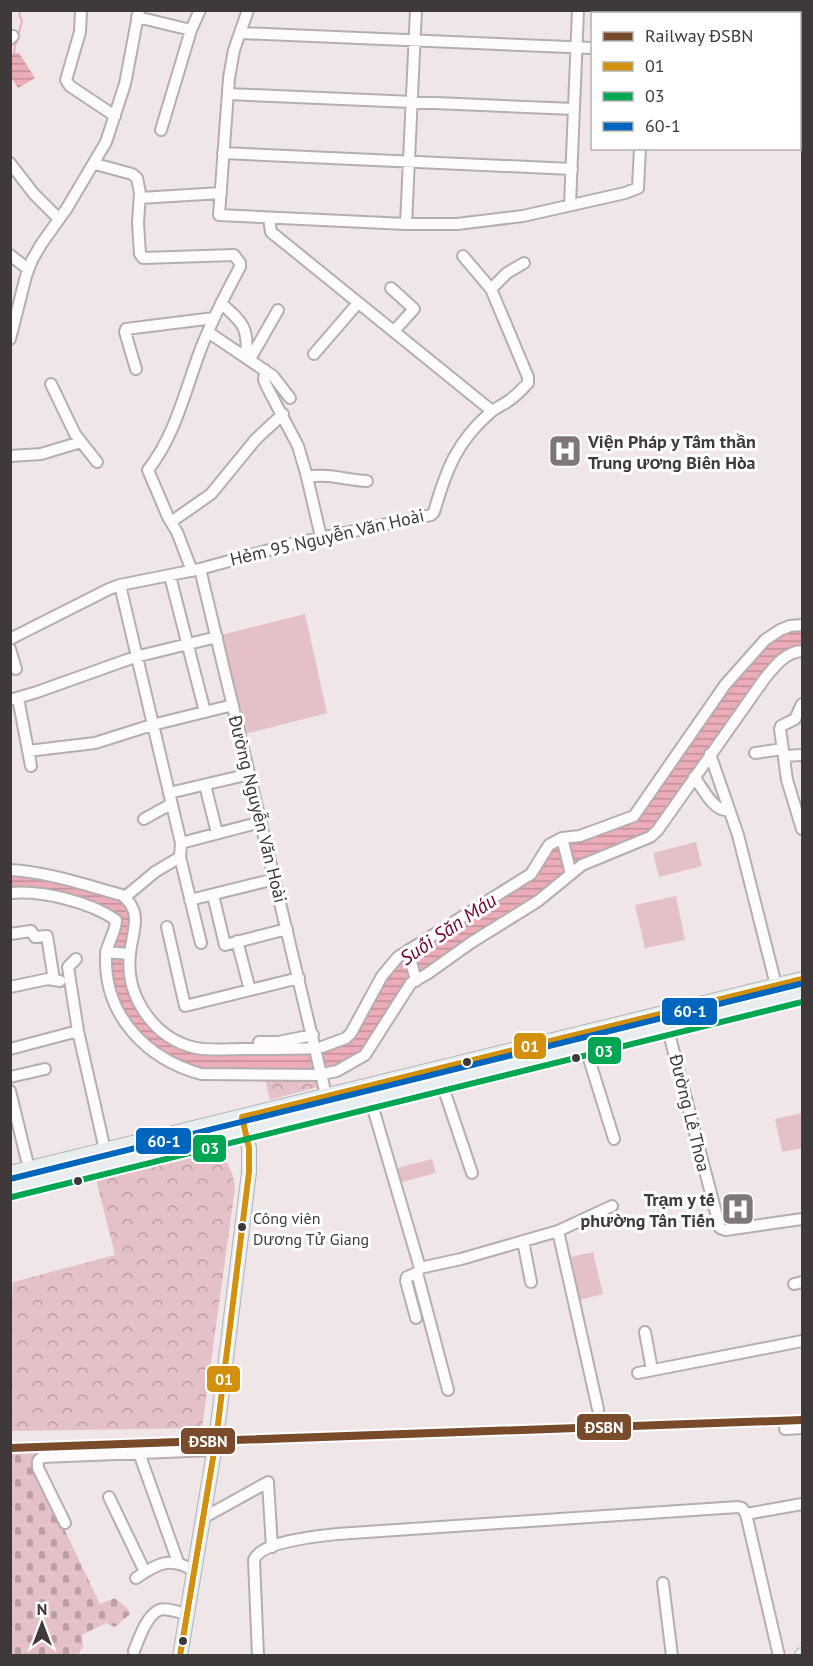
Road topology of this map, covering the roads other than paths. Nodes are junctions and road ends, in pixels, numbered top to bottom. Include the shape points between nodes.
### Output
1 (81, 10) edge
2 (200, 10) edge
3 (248, 10) edge
4 (416, 10) edge
5 (578, 10) edge
6 (138, 14) edge
7 (191, 30) junction
8 (241, 33) junction
9 (415, 40) junction
10 (577, 48) junction
11 (591, 48) edge
12 (801, 81) edge
13 (228, 94) junction
14 (802, 97) edge
15 (412, 102) junction
16 (574, 109) junction
17 (115, 116) junction
18 (161, 130) dead end
19 (640, 150) edge
20 (224, 153) junction
21 (409, 161) junction
22 (10, 163) edge
23 (95, 164) junction
24 (572, 169) junction
25 (221, 193) junction
26 (140, 198) junction
27 (570, 205) junction
28 (269, 218) junction
29 (59, 219) junction
30 (406, 224) junction
31 (10, 255) edge
32 (463, 256) dead end
33 (524, 263) dead end
34 (28, 269) junction
35 (391, 288) dead end
36 (491, 289) junction
37 (221, 303) junction
38 (358, 303) junction
39 (278, 310) dead end
40 (214, 318) junction
41 (12, 327) edge
42 (394, 331) junction
43 (208, 332) junction
44 (10, 339) edge
45 (314, 354) dead end
46 (248, 357) junction
47 (136, 369) dead end
48 (265, 370) junction
49 (51, 384) dead end
50 (290, 398) dead end
51 (492, 411) junction
52 (283, 414) junction
53 (81, 442) junction
54 (10, 456) edge
55 (97, 462) dead end
56 (308, 477) junction
57 (367, 481) dead end
58 (171, 522) junction
59 (321, 537) junction
60 (196, 570) junction
61 (170, 576) junction
62 (120, 585) junction
63 (802, 625) edge
64 (217, 637) junction
65 (10, 639) edge
66 (188, 644) junction
67 (10, 649) edge
68 (802, 651) edge
69 (136, 657) junction
70 (16, 669) dead end
71 (14, 699) edge
72 (802, 704) edge
73 (233, 705) junction
74 (204, 712) junction
75 (152, 725) junction
76 (28, 751) junction
77 (755, 753) dead end
78 (784, 753) junction
79 (710, 754) junction
80 (802, 755) edge
81 (31, 766) dead end
82 (250, 774) junction
83 (694, 777) junction
84 (205, 785) junction
85 (170, 799) junction
86 (729, 810) junction
87 (144, 819) dead end
88 (261, 822) junction
89 (802, 828) edge
90 (217, 833) junction
91 (562, 838) junction
92 (181, 843) junction
93 (180, 858) junction
94 (10, 870) edge
95 (571, 874) junction
96 (275, 879) junction
97 (10, 893) edge
98 (213, 895) junction
99 (125, 897) junction
100 (190, 900) junction
101 (167, 927) dead end
102 (287, 929) junction
103 (10, 934) edge
104 (237, 941) junction
105 (201, 943) dead end
106 (408, 950) junction
107 (106, 952) junction
108 (130, 954) junction
109 (76, 959) dead end
110 (299, 978) junction
111 (802, 979) edge
112 (54, 980) junction
113 (416, 981) junction
114 (70, 984) junction
115 (776, 985) junction
116 (10, 987) edge
117 (250, 990) junction
118 (802, 993) edge
119 (665, 1020) junction
120 (78, 1031) junction
121 (313, 1035) junction
122 (259, 1042) dead end
123 (585, 1046) junction
124 (319, 1048) junction
125 (10, 1049) edge
126 (45, 1069) dead end
127 (325, 1074) junction
128 (10, 1077) edge
129 (441, 1081) junction
130 (10, 1091) edge
131 (326, 1095) junction
132 (370, 1098) junction
133 (244, 1123) junction
134 (614, 1139) dead end
135 (105, 1150) junction
136 (29, 1169) junction
137 (10, 1173) edge
138 (472, 1173) dead end
139 (10, 1188) edge
140 (612, 1206) dead end
141 (802, 1219) edge
142 (558, 1231) junction
143 (523, 1241) junction
144 (419, 1270) junction
145 (531, 1282) dead end
146 (416, 1318) dead end
147 (645, 1332) dead end
148 (802, 1341) edge
149 (652, 1370) junction
150 (638, 1373) dead end
151 (448, 1389) dead end
152 (598, 1408) dead end
153 (802, 1428) edge
154 (785, 1429) dead end
155 (214, 1450) junction
156 (139, 1453) junction
157 (109, 1497) dead end
158 (802, 1504) edge
159 (746, 1514) junction
160 (203, 1518) junction
161 (65, 1523) dead end
162 (272, 1547) junction
163 (178, 1562) junction
164 (194, 1571) junction
165 (663, 1583) dead end
166 (187, 1614) junction
167 (134, 1651) dead end
168 (180, 1656) edge
169 (258, 1656) edge
170 (672, 1656) edge
171 (779, 1656) edge

1 - 17 street via 80,32 66,80
2 - 7 street
3 - 8 street
4 - 9 street
5 - 10 street
6 - 7 street
6 - 17 street
7 - 18 street
8 - 9 street
8 - 13 street via 231,64
9 - 10 street
9 - 15 street
10 - 11 street
10 - 16 street
12 - 14 street
13 - 15 street
13 - 20 street
15 - 16 street
15 - 21 street
16 - 24 street
17 - 23 street
19 - 27 street via 638,188
20 - 21 street
20 - 25 street
21 - 24 street
21 - 30 street
22 - 29 street
23 - 26 street via 132,174 137,178
23 - 29 street
24 - 27 street
25 - 26 street
25 - 28 street via 219,215
26 - 37 street via 138,223 143,258 237,258 240,267
27 - 30 street via 481,222
28 - 30 street
28 - 38 street via 271,232
29 - 34 street
31 - 34 street
32 - 36 street
33 - 36 street
34 - 41 street
35 - 42 street via 414,309
36 - 51 street, Hẻm 95 Nguyễn Văn Hoài via 528,381 510,400
37 - 40 street
37 - 46 street via 242,321
38 - 42 street
38 - 45 street
39 - 46 street
40 - 43 street
40 - 47 street via 126,329
41 - 44 street
42 - 51 street
43 - 46 street
43 - 58 street, Đường Nguyễn Văn Hoài via 162,450 148,470
46 - 48 street
48 - 50 street
48 - 52 street via 266,385
49 - 53 street
51 - 59 street, Hẻm 95 Nguyễn Văn Hoài via 456,452 431,515
52 - 56 street
52 - 58 street via 256,439 211,494
53 - 54 street via 53,452
53 - 55 street
56 - 57 street via 325,474
56 - 59 street
58 - 60 street, Đường Nguyễn Văn Hoài
59 - 60 street, Hẻm 95 Nguyễn Văn Hoài
60 - 61 street, Hẻm 95 Nguyễn Văn Hoài
60 - 64 street, Đường Nguyễn Văn Hoài
61 - 62 street, Hẻm 95 Nguyễn Văn Hoài
61 - 66 street
62 - 65 street, Hẻm 95 Nguyễn Văn Hoài
62 - 69 street
63 - 91 street via 780,630 765,640 725,685 634,816 580,836
64 - 66 street
64 - 73 street, Đường Nguyễn Văn Hoài
66 - 69 street
66 - 74 street
67 - 70 street
68 - 79 street via 780,660
69 - 71 street
69 - 75 street
71 - 76 street
72 - 78 street via 795,719 781,726
73 - 74 street
73 - 82 street, Đường Nguyễn Văn Hoài
74 - 75 street
75 - 76 street via 95,743
75 - 85 street
76 - 81 street
77 - 78 street
78 - 80 street
78 - 89 street via 787,780
79 - 83 street
79 - 86 street
82 - 84 street
82 - 88 street, Đường Nguyễn Văn Hoài
83 - 86 street via 717,808
83 - 95 street via 650,837 589,861
84 - 85 street
84 - 90 street
85 - 87 street
85 - 92 street
86 - 115 street
88 - 90 street
88 - 96 street, Đường Nguyễn Văn Hoài
90 - 92 street
91 - 95 street
91 - 106 street via 549,845 529,876
92 - 93 street
93 - 99 street via 155,872
93 - 100 street
94 - 99 street via 51,876
95 - 113 street
96 - 98 street
96 - 102 street, Đường Nguyễn Văn Hoài
97 - 107 street via 39,893 86,905 113,918 116,924
98 - 100 street
98 - 104 street via 225,945
99 - 108 street via 136,920
100 - 105 street
101 - 117 street via 185,1006
102 - 104 street
102 - 110 street, Đường Nguyễn Văn Hoài
103 - 112 street via 31,931 35,937 47,936
104 - 117 street
106 - 113 street
106 - 124 street via 393,960 382,976 351,1033
107 - 108 street
107 - 127 street via 109,985 119,1015 139,1040 160,1057 201,1074
108 - 124 street via 130,981 140,1006 156,1026 178,1040 197,1048
109 - 114 street via 69,966
110 - 117 street
110 - 121 street, Đường Nguyễn Văn Hoài
111 - 115 main road
112 - 114 street
112 - 116 street
113 - 127 street via 408,987 365,1055
114 - 120 street
115 - 119 main road
118 - 119 main road
119 - 123 main road
119 - 131 main road
119 - 141 street, Đường Lê Thoa via 720,1228
120 - 125 street
120 - 135 street
121 - 122 street
121 - 124 street, Đường Nguyễn Văn Hoài
123 - 129 main road
123 - 134 street
124 - 127 street, Đường Nguyễn Văn Hoài
126 - 128 street
127 - 131 street
129 - 132 main road
129 - 138 street
130 - 136 street
131 - 133 main road
132 - 133 main road
132 - 144 street
133 - 135 main road
133 - 139 main road
133 - 155 main road via 250,1161
135 - 136 main road
136 - 137 main road
140 - 142 street
142 - 143 street
142 - 152 street
143 - 144 street
143 - 145 street
144 - 146 street via 406,1281
144 - 151 street
147 - 149 street
148 - 149 street
149 - 150 street
153 - 154 street
155 - 156 street
155 - 160 main road
156 - 161 street via 42,1456 38,1468
156 - 163 street
157 - 163 street via 141,1575 165,1563
158 - 159 street
159 - 162 street via 738,1507 337,1534
159 - 171 street
160 - 162 street via 268,1482
160 - 164 main road
162 - 169 street via 259,1552 254,1560
163 - 164 street
164 - 166 main road
165 - 170 street
166 - 167 street via 158,1611
166 - 168 main road

